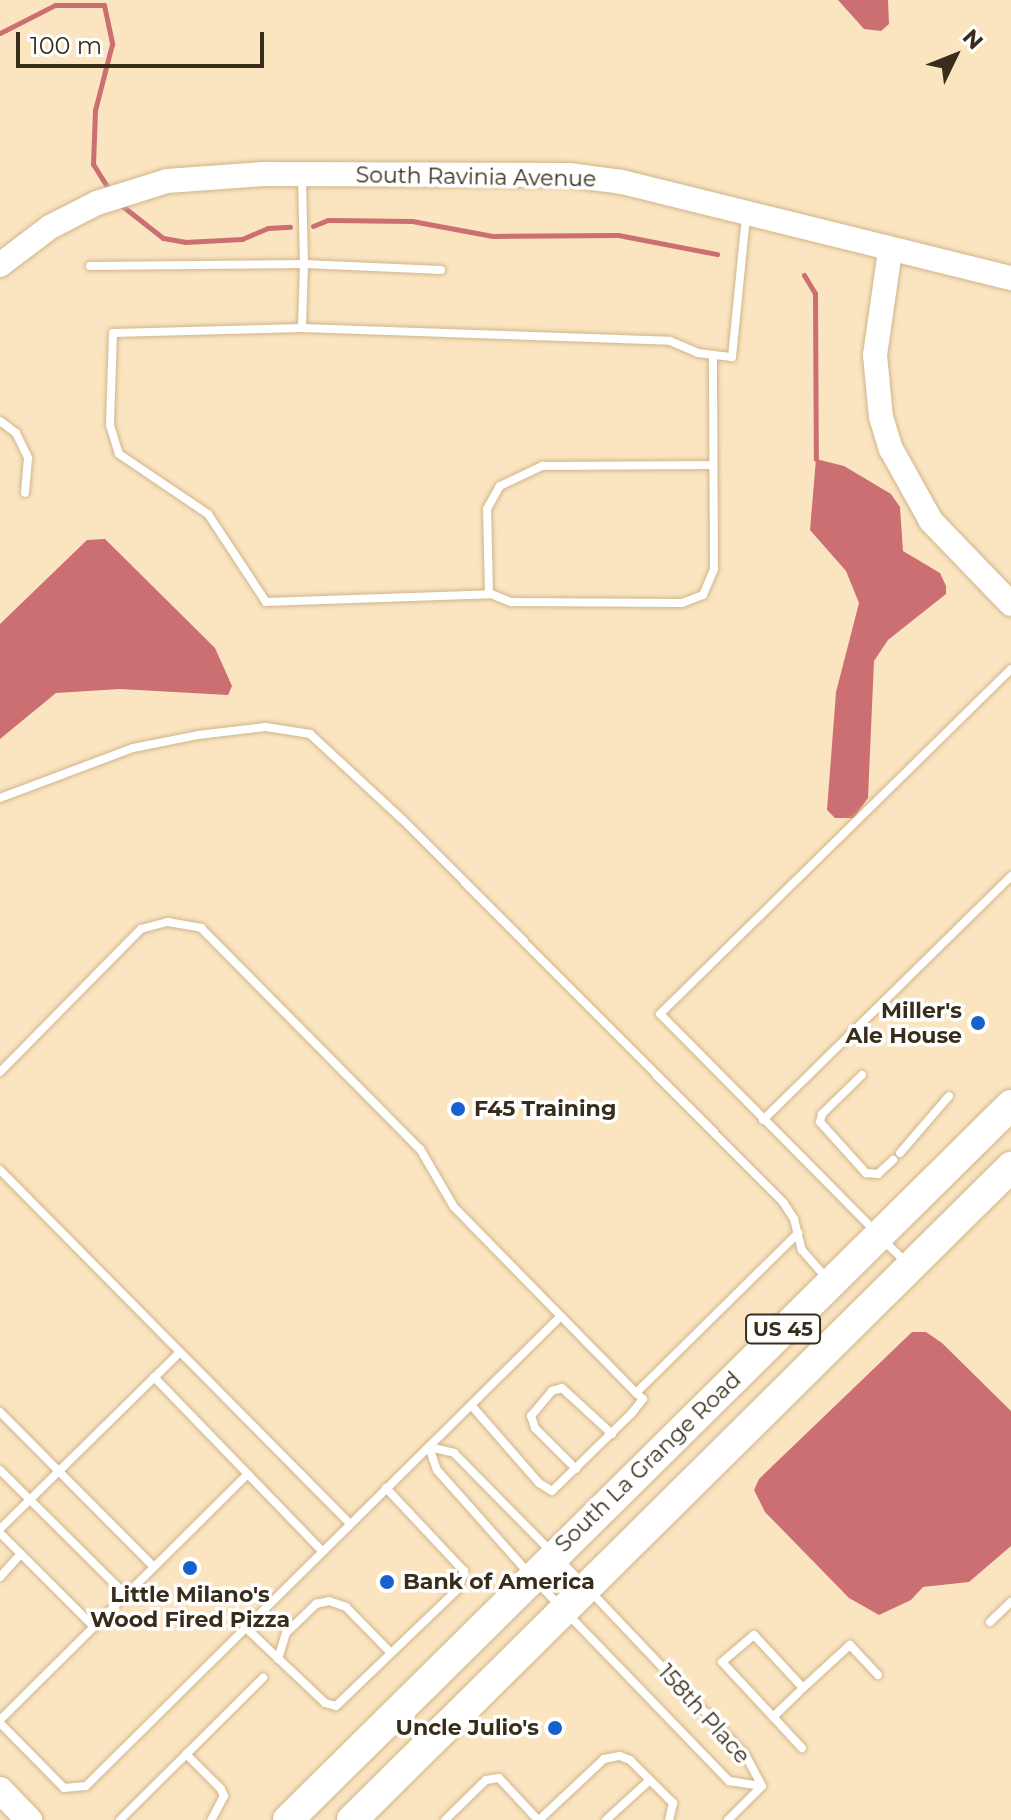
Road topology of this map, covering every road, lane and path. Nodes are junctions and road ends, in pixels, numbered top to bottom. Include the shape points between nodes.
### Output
1 (302, 175) junction
2 (746, 214) junction
3 (890, 251) junction
4 (304, 264) junction
5 (0, 265) edge
6 (90, 266) dead end
7 (441, 270) dead end
8 (1011, 278) edge
9 (302, 328) junction
10 (713, 355) junction
11 (0, 421) edge
12 (710, 465) junction
13 (25, 493) dead end
14 (489, 594) junction
15 (1011, 604) edge
16 (1011, 669) edge
17 (0, 798) edge
18 (1011, 876) edge
19 (0, 1072) edge
20 (862, 1075) dead end
21 (949, 1096) dead end
22 (1011, 1105) edge
23 (763, 1120) junction
24 (1011, 1167) edge
25 (0, 1170) edge
26 (798, 1233) junction
27 (880, 1236) junction
28 (909, 1266) junction
29 (831, 1283) junction
30 (561, 1316) junction
31 (180, 1352) junction
32 (154, 1377) junction
33 (636, 1393) junction
34 (471, 1405) junction
35 (0, 1412) edge
36 (612, 1434) junction
37 (429, 1447) junction
38 (576, 1469) junction
39 (0, 1470) edge
40 (58, 1472) junction
41 (248, 1474) junction
42 (386, 1488) junction
43 (29, 1500) junction
44 (350, 1524) junction
45 (0, 1531) edge
46 (322, 1551) junction
47 (555, 1553) junction
48 (21, 1554) junction
49 (154, 1567) junction
50 (0, 1577) edge
51 (532, 1577) junction
52 (587, 1588) junction
53 (126, 1595) junction
54 (1011, 1602) edge
55 (564, 1611) junction
56 (990, 1622) dead end
57 (94, 1627) junction
58 (245, 1627) junction
59 (391, 1653) junction
60 (278, 1659) junction
61 (878, 1675) dead end
62 (263, 1678) dead end
63 (803, 1688) junction
64 (773, 1717) junction
65 (0, 1722) edge
66 (802, 1748) dead end
67 (186, 1754) junction
68 (650, 1780) junction
69 (762, 1786) junction
70 (0, 1790) edge
71 (29, 1820) edge
72 (120, 1820) edge
73 (211, 1820) edge
74 (288, 1820) edge
75 (352, 1820) edge
76 (445, 1820) edge
77 (538, 1820) edge
78 (606, 1820) edge
79 (669, 1820) edge
80 (728, 1820) edge

1 - 2 street, South Ravinia Avenue via 569,175 622,182
1 - 4 lane
1 - 5 street, South Ravinia Avenue via 167,181 97,203 50,227
2 - 3 street, South Ravinia Avenue
2 - 10 lane via 732,357
3 - 8 street, South Ravinia Avenue
3 - 15 street via 875,355 881,417 891,449 931,521
4 - 6 lane
4 - 7 lane
4 - 9 lane
9 - 10 lane via 670,341
9 - 14 lane via 113,333 110,425 119,454 208,514 266,602
10 - 12 lane
11 - 13 lane via 16,433 28,458
12 - 14 lane via 542,466 500,486 487,509
12 - 14 lane via 714,569 703,595 666,603 511,602
16 - 23 lane via 660,1014
17 - 26 lane via 133,748 266,727 310,734 403,820 783,1202
18 - 23 lane
19 - 30 lane via 141,929 168,922 201,928 420,1149 454,1207
20 - 21 lane via 820,1122 866,1173 878,1174
22 - 27 highway, South La Grange Road / US 45
23 - 27 lane
24 - 28 highway, South La Grange Road / US 45
25 - 31 lane
26 - 29 lane via 802,1250
26 - 33 lane
27 - 28 lane
27 - 29 highway, South La Grange Road / US 45
28 - 52 highway, South La Grange Road / US 45
29 - 47 highway, South La Grange Road / US 45
30 - 33 lane
30 - 34 lane
31 - 32 lane
31 - 44 lane
32 - 40 lane
32 - 41 lane
33 - 36 lane via 643,1399
34 - 37 lane
34 - 38 lane via 552,1491
35 - 40 lane
36 - 38 lane
36 - 38 lane via 562,1388 552,1391 531,1416 535,1428
37 - 42 lane
37 - 47 lane, 158th Place via 454,1453
37 - 51 lane, 158th Place via 437,1470
39 - 43 lane
40 - 43 lane
40 - 49 lane
41 - 46 lane
41 - 49 lane
42 - 44 lane
42 - 59 lane via 464,1571 459,1588
43 - 45 lane
43 - 53 lane
44 - 46 lane
45 - 48 lane
46 - 58 lane
47 - 51 highway, South La Grange Road / US 45
47 - 52 lane, 158th Place
48 - 50 lane
48 - 57 lane
49 - 53 lane
51 - 55 lane, 158th Place
51 - 74 highway, South La Grange Road / US 45
52 - 55 highway, South La Grange Road / US 45
52 - 69 lane, 158th Place via 745,1754
53 - 57 lane
54 - 56 lane
55 - 69 lane, 158th Place via 729,1781
55 - 75 highway, South La Grange Road / US 45
57 - 65 lane
58 - 60 lane
58 - 65 lane via 79,1790 64,1788
59 - 60 lane via 336,1706 325,1703
59 - 60 lane via 346,1607 329,1601 316,1604 286,1633
61 - 63 lane via 850,1645
62 - 67 lane
63 - 64 lane
63 - 64 lane via 754,1635 722,1662
64 - 66 lane
67 - 72 lane
67 - 73 lane via 224,1796
68 - 77 lane via 630,1760 604,1759
68 - 78 lane
68 - 79 lane via 673,1803
69 - 80 lane
70 - 71 main road
76 - 77 lane via 486,1780 499,1778

